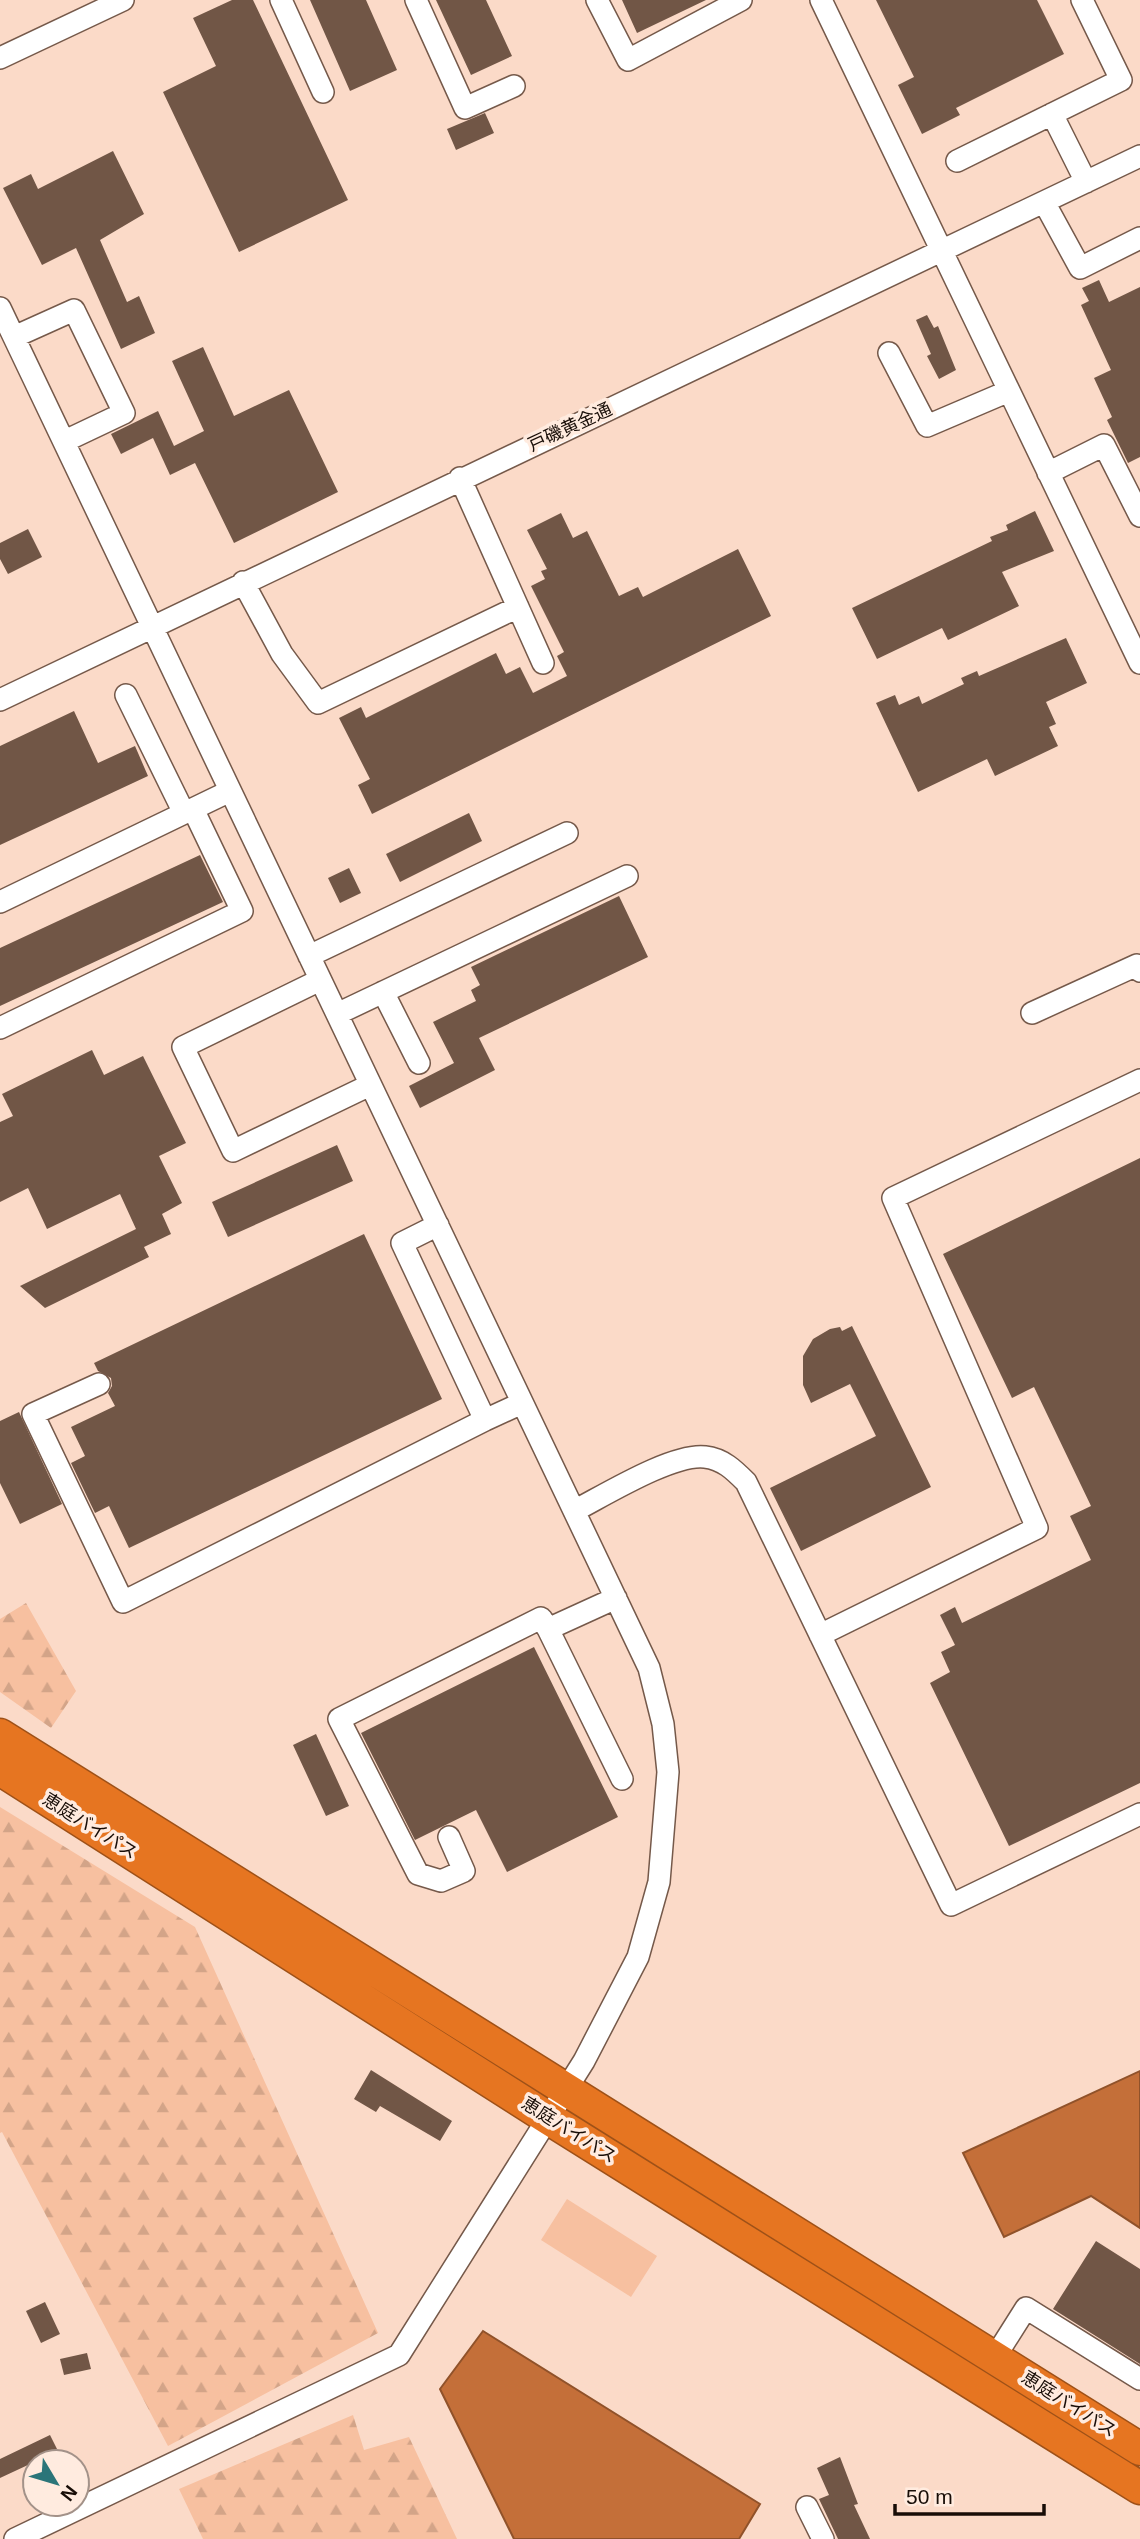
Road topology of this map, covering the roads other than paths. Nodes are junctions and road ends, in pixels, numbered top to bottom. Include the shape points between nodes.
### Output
1 (123, 0) edge
2 (281, 0) edge
3 (416, 0) edge
4 (597, 0) edge
5 (741, 0) edge
6 (821, 0) edge
7 (1082, 0) edge
8 (0, 58) edge
9 (514, 86) dead end
10 (323, 92) dead end
11 (1052, 114) junction
12 (1140, 156) edge
13 (957, 161) dead end
14 (1086, 182) junction
15 (1044, 202) junction
16 (1140, 237) edge
17 (941, 252) junction
18 (0, 308) edge
19 (14, 337) junction
20 (889, 353) dead end
21 (1009, 391) junction
22 (65, 441) junction
23 (1048, 473) junction
24 (460, 478) junction
25 (1140, 516) edge
26 (243, 582) junction
27 (518, 607) junction
28 (152, 626) junction
29 (544, 663) dead end
30 (1140, 663) edge
31 (126, 695) dead end
32 (0, 700) edge
33 (230, 791) junction
34 (189, 811) junction
35 (567, 832) dead end
36 (627, 876) dead end
37 (0, 902) edge
38 (309, 956) junction
39 (1140, 971) edge
40 (320, 980) junction
41 (383, 992) junction
42 (1032, 1013) dead end
43 (337, 1014) junction
44 (0, 1028) edge
45 (419, 1063) dead end
46 (1140, 1080) edge
47 (370, 1085) junction
48 (438, 1225) junction
49 (99, 1384) dead end
50 (522, 1403) junction
51 (485, 1420) junction
52 (574, 1511) junction
53 (616, 1598) junction
54 (548, 1629) junction
55 (820, 1635) junction
56 (0, 1735) edge
57 (0, 1769) edge
58 (622, 1779) dead end
59 (1140, 1814) edge
60 (449, 1837) dead end
61 (567, 2089) junction
62 (548, 2118) junction
63 (995, 2357) junction
64 (1140, 2379) edge
65 (1140, 2449) edge
66 (1140, 2488) edge
67 (807, 2507) dead end
68 (15, 2539) edge
69 (823, 2539) edge

1 - 8 street
2 - 10 street
3 - 9 street via 465,108
4 - 5 street via 628,60
6 - 17 street
7 - 11 street via 1121,80
11 - 13 street
11 - 14 street
12 - 14 street, 戸磯黄金通
14 - 15 street, 戸磯黄金通
15 - 16 street via 1080,268
15 - 17 street, 戸磯黄金通
17 - 21 street
17 - 24 street, 戸磯黄金通
18 - 19 street
19 - 22 street
19 - 22 street via 74,310 124,412
20 - 21 street via 927,426
21 - 23 street
22 - 28 street
23 - 25 street via 1104,445
23 - 30 street
24 - 26 street, 戸磯黄金通
24 - 27 street
26 - 27 street via 282,654 318,703
26 - 28 street, 戸磯黄金通
27 - 29 street
28 - 32 street, 戸磯黄金通
28 - 33 street
31 - 34 street
33 - 34 street
33 - 38 street
34 - 37 street
34 - 44 street via 242,911
35 - 38 street
36 - 41 street
38 - 40 street
39 - 42 street via 1137,965
40 - 43 street
40 - 47 street via 183,1046 233,1151
41 - 43 street
41 - 45 street
43 - 47 street
46 - 55 street via 893,1198 1037,1528
47 - 48 street
48 - 50 street
48 - 51 street via 401,1242
49 - 51 street via 33,1414 123,1602
50 - 51 street
50 - 52 street
52 - 53 street
52 - 55 street via 681,1457 706,1457 727,1464 746,1482
53 - 54 street
53 - 61 street via 649,1668 663,1724 668,1772 666,1827 659,1882 638,1957
54 - 58 street
54 - 60 street via 541,1618 339,1719 418,1874 441,1881 464,1871
55 - 59 street via 951,1905
56 - 61 highway, 恵庭バイパス
57 - 62 highway, 恵庭バイパス
61 - 62 street
61 - 63 highway, 恵庭バイパス
62 - 66 highway, 恵庭バイパス
62 - 68 street via 400,2355
63 - 64 street via 1026,2308
63 - 65 highway, 恵庭バイパス
67 - 69 street

